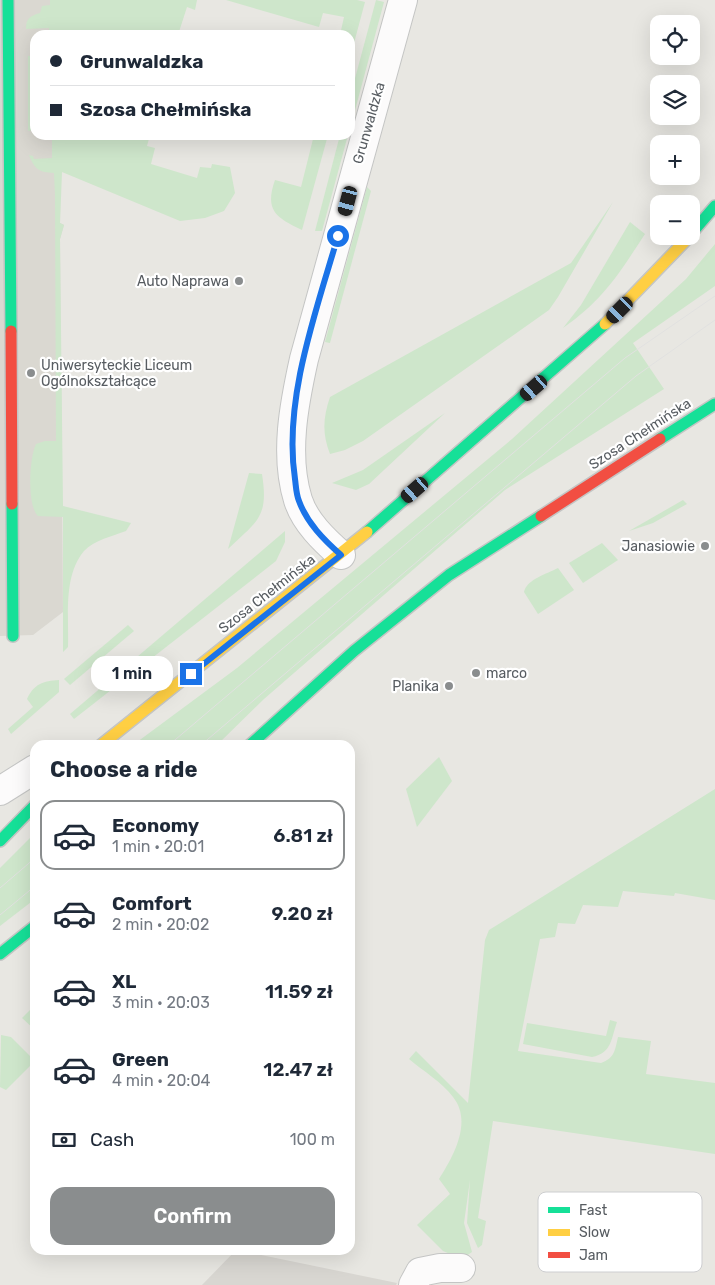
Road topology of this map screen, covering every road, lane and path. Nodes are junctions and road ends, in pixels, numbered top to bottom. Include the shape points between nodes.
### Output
1 (8, 0) edge
2 (403, 0) edge
3 (715, 206) edge
4 (700, 223) edge
5 (680, 245) edge
6 (715, 404) edge
7 (341, 555) junction
8 (13, 636) dead end
9 (107, 740) edge
10 (255, 740) edge
11 (30, 772) edge
12 (0, 791) edge
13 (30, 810) edge
14 (0, 841) edge
15 (30, 930) edge
16 (0, 954) edge
17 (461, 1268) dead end
18 (413, 1285) edge

1 - 8 main road
2 - 7 street, Grunwaldzka via 304,359 295,403 291,442 298,500 308,520
3 - 4 main road, Szosa Chełmińska
5 - 7 main road, Szosa Chełmińska via 593,336
6 - 10 main road, Szosa Chełmińska via 449,575 354,650
7 - 9 main road, Szosa Chełmińska
11 - 12 street
13 - 14 main road
15 - 16 main road
17 - 18 street via 420,1272

